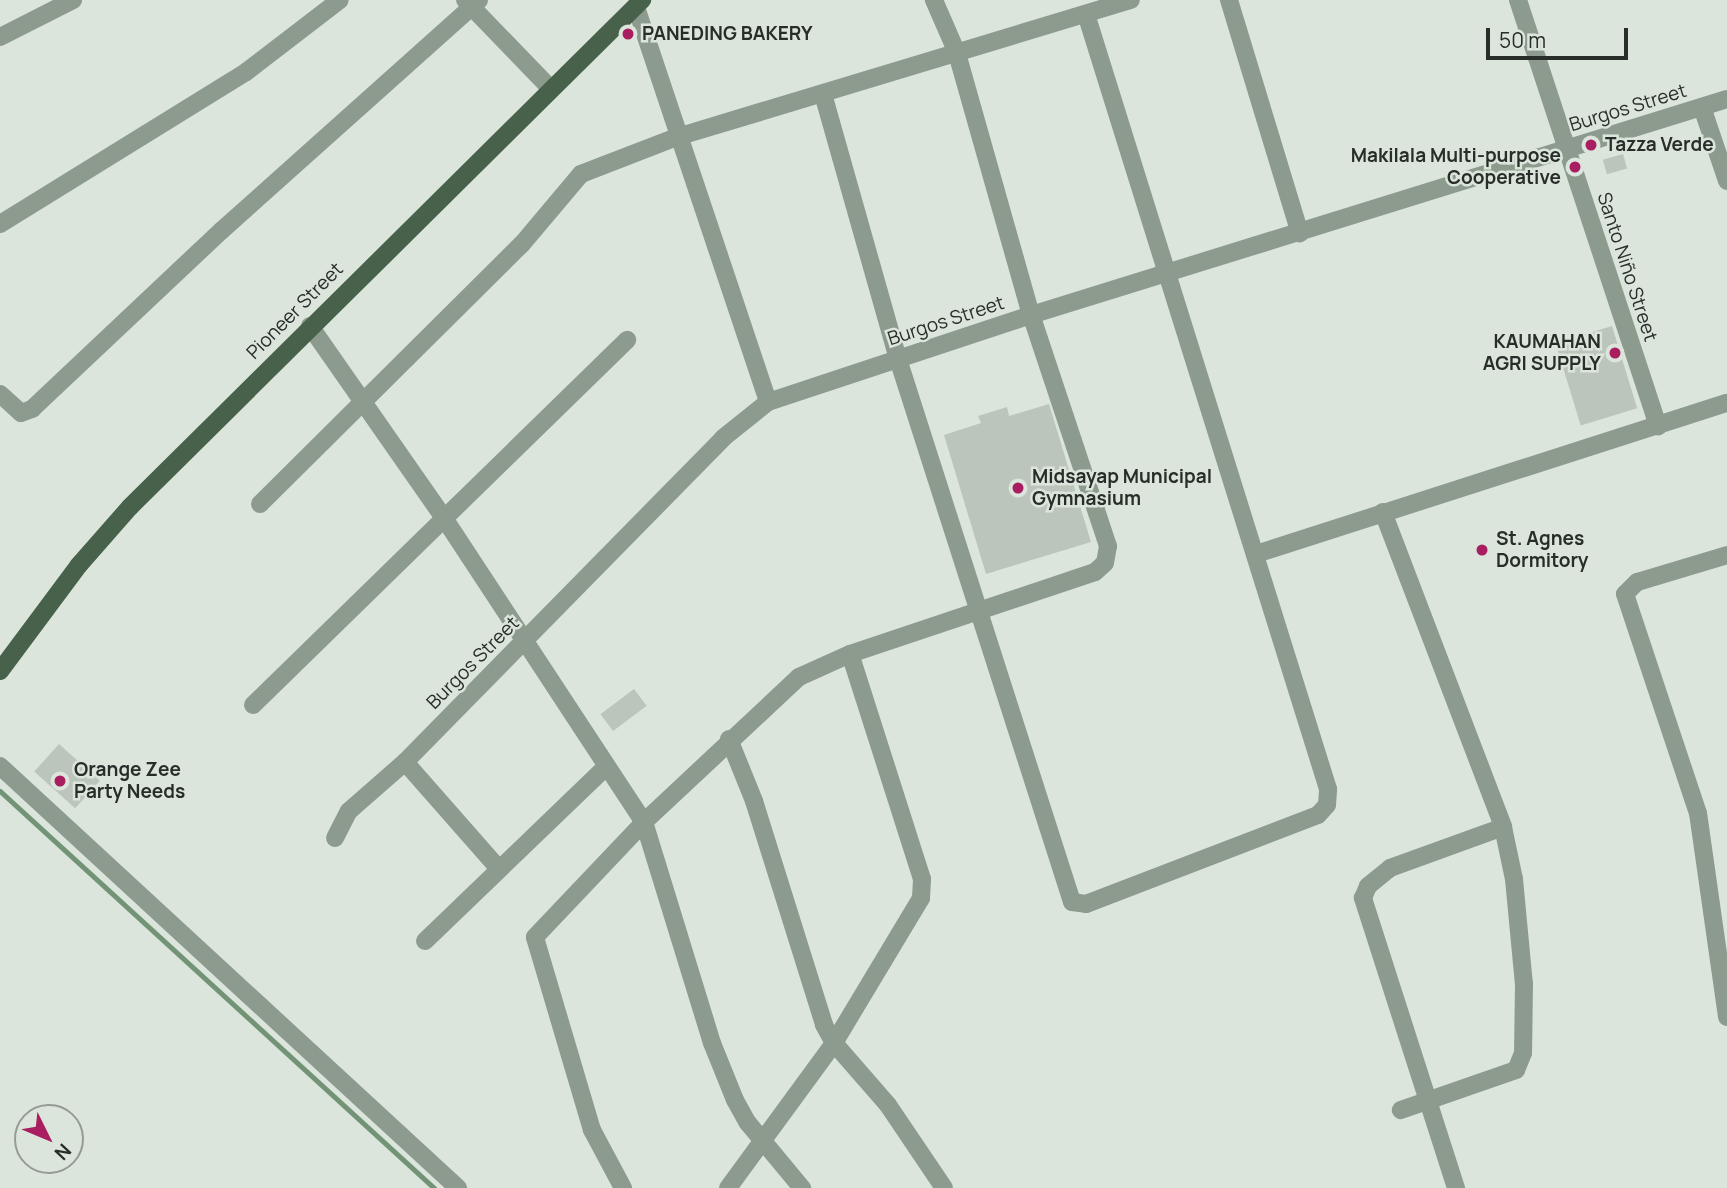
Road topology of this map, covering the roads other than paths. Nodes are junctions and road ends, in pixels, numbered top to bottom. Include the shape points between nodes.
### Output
1 (73, 0) edge
2 (340, 0) edge
3 (934, 0) edge
4 (1131, 0) edge
5 (1229, 0) edge
6 (1518, 0) edge
7 (471, 2) edge
8 (639, 3) edge
9 (1086, 14) junction
10 (0, 37) edge
11 (957, 53) junction
12 (549, 87) junction
13 (823, 94) junction
14 (1727, 99) edge
15 (1702, 107) junction
16 (677, 138) junction
17 (1566, 148) junction
18 (1727, 181) edge
19 (0, 224) edge
20 (1300, 233) junction
21 (1167, 275) junction
22 (1031, 315) junction
23 (310, 326) junction
24 (627, 340) dead end
25 (898, 359) junction
26 (0, 394) edge
27 (361, 402) junction
28 (768, 402) junction
29 (1727, 403) edge
30 (1658, 427) junction
31 (260, 504) dead end
32 (1383, 512) junction
33 (444, 518) junction
34 (1256, 554) junction
35 (1727, 555) edge
36 (979, 610) junction
37 (523, 643) junction
38 (850, 654) junction
39 (0, 671) edge
40 (253, 705) dead end
41 (729, 739) junction
42 (405, 762) junction
43 (0, 766) edge
44 (606, 767) junction
45 (644, 822) junction
46 (1503, 827) junction
47 (335, 838) dead end
48 (499, 869) junction
49 (425, 941) dead end
50 (1727, 1017) edge
51 (834, 1043) junction
52 (1429, 1101) junction
53 (1401, 1110) dead end
54 (762, 1142) junction
55 (458, 1188) edge
56 (623, 1188) edge
57 (728, 1188) edge
58 (802, 1188) edge
59 (944, 1188) edge
60 (1456, 1188) edge

1 - 10 street
2 - 19 street via 246,72
3 - 11 street
4 - 9 street
5 - 20 street
6 - 17 street, Santo Niño Street
7 - 12 street
7 - 26 street via 32,409 22,413
8 - 12 main road, Pioneer Street
8 - 16 street
9 - 11 street
9 - 21 street
11 - 13 street
11 - 22 street
12 - 23 main road, Pioneer Street
13 - 16 street
13 - 25 street
14 - 15 street, Burgos Street
15 - 17 street, Burgos Street
15 - 18 street
16 - 27 street via 581,174 522,244
16 - 28 street
17 - 20 street, Burgos Street
17 - 30 street, Santo Niño Street
20 - 21 street, Burgos Street
21 - 22 street, Burgos Street
21 - 34 street
22 - 25 street, Burgos Street
22 - 36 street via 1108,546 1105,563 1095,572
23 - 27 street
23 - 39 main road, Pioneer Street via 130,507 79,565
24 - 33 street
25 - 28 street, Burgos Street
25 - 36 street
27 - 31 street
27 - 33 street
28 - 37 street, Burgos Street via 701,460
29 - 30 street
30 - 32 street
32 - 34 street
32 - 46 street
33 - 37 street
33 - 40 street
34 - 36 street via 1328,789 1327,805 1318,815 1086,904 1072,902
35 - 50 street via 1637,582 1625,594 1698,813
36 - 38 street
37 - 42 street, Burgos Street
37 - 44 street
38 - 41 street via 799,677
38 - 51 street via 922,879 914,912
41 - 45 street
41 - 51 street
42 - 47 street, Burgos Street via 349,811
42 - 48 street
43 - 55 street
44 - 45 street
44 - 48 street
45 - 54 street via 712,1043 742,1115
45 - 56 street via 535,937 592,1130
46 - 52 street via 1514,879 1524,984 1522,1064 1509,1075
46 - 52 street via 1390,868 1368,886 1363,898
48 - 49 street
51 - 54 street
51 - 59 street via 876,1090
52 - 53 street
52 - 60 street
54 - 57 street
54 - 58 street

